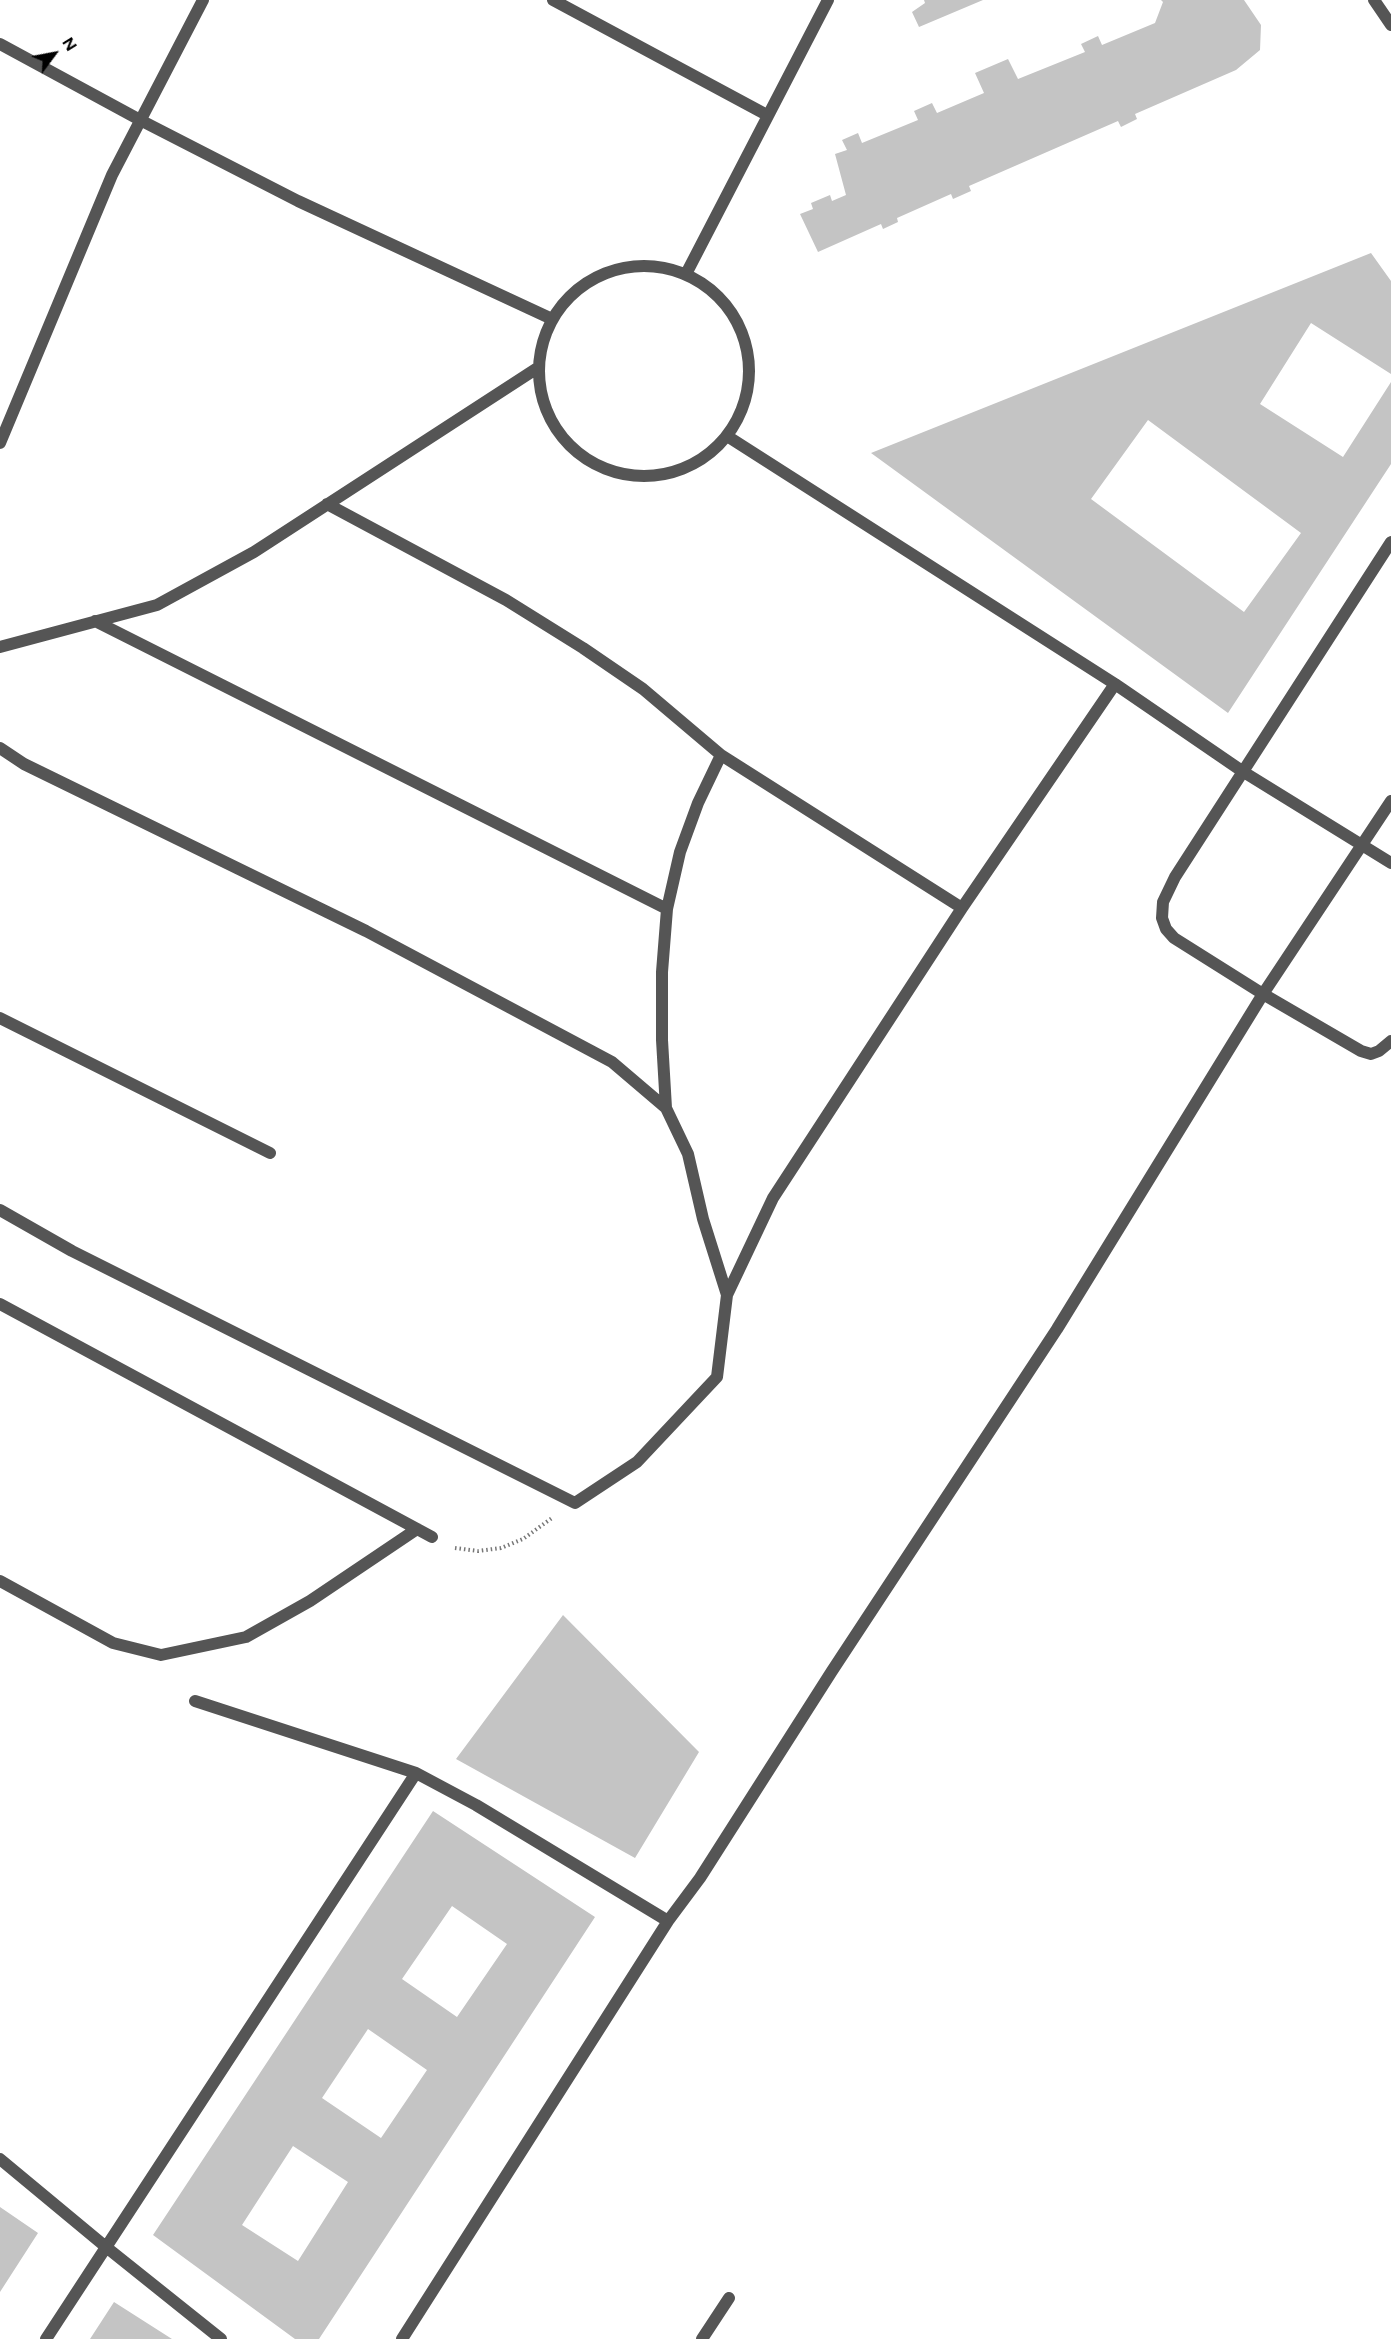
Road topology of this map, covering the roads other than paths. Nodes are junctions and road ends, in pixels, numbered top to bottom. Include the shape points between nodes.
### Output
1 (203, 0) edge
2 (553, 0) edge
3 (828, 0) edge
4 (1374, 0) edge
5 (1391, 26) edge
6 (0, 44) edge
7 (767, 115) junction
8 (142, 121) junction
9 (686, 274) junction
10 (552, 319) junction
11 (539, 366) junction
12 (727, 436) junction
13 (0, 443) edge
14 (327, 504) junction
15 (1391, 542) edge
16 (95, 621) junction
17 (0, 647) edge
18 (1115, 684) junction
19 (0, 748) edge
20 (721, 755) junction
21 (1242, 771) junction
22 (1391, 801) edge
23 (1362, 845) junction
24 (1391, 863) edge
25 (962, 908) junction
26 (667, 909) junction
27 (1263, 994) junction
28 (0, 1018) edge
29 (1391, 1041) edge
30 (666, 1108) junction
31 (270, 1153) dead end
32 (0, 1210) edge
33 (727, 1295) junction
34 (0, 1304) edge
35 (417, 1529) junction
36 (432, 1537) road end
37 (0, 1581) edge
38 (195, 1701) dead end
39 (416, 1773) junction
40 (668, 1921) junction
41 (0, 2159) edge
42 (106, 2247) junction
43 (729, 2298) dead end
44 (46, 2339) edge
45 (221, 2339) edge
46 (402, 2339) edge
47 (702, 2339) edge

1 - 8 street
2 - 7 street
3 - 7 street
4 - 5 street
6 - 8 street
7 - 9 street
8 - 10 street via 298,201
8 - 13 street via 112,176
9 - 10 street via 646,266 608,271 576,290
9 - 12 street via 710,289 732,314 745,343 749,375 743,408
10 - 11 street
11 - 12 street via 542,399 556,430 579,454 608,470 640,477 673,472 703,459
11 - 14 street
12 - 18 street
14 - 16 street via 254,552 157,605
14 - 20 street via 506,600 583,648 643,689
15 - 21 street
16 - 17 street
16 - 26 street
18 - 21 street
18 - 25 street
19 - 30 street via 24,764 366,931 612,1062
20 - 25 street
20 - 26 street via 680,852
21 - 23 street
21 - 27 street via 1175,877 1163,902 1162,918 1174,938
22 - 23 street
23 - 24 street
23 - 27 street
25 - 33 street via 773,1198
26 - 30 street via 662,972
27 - 29 street via 1361,1051 1379,1051
27 - 40 street via 1058,1329 700,1878
28 - 31 street
30 - 33 street via 688,1154
32 - 33 street via 72,1251 575,1503 637,1462 717,1377
34 - 35 street
35 - 36 street
35 - 37 street via 310,1601 246,1637 161,1655 112,1643
38 - 39 street
39 - 40 street
39 - 42 street
40 - 46 street
41 - 42 street
42 - 44 street
42 - 45 street
43 - 47 street

